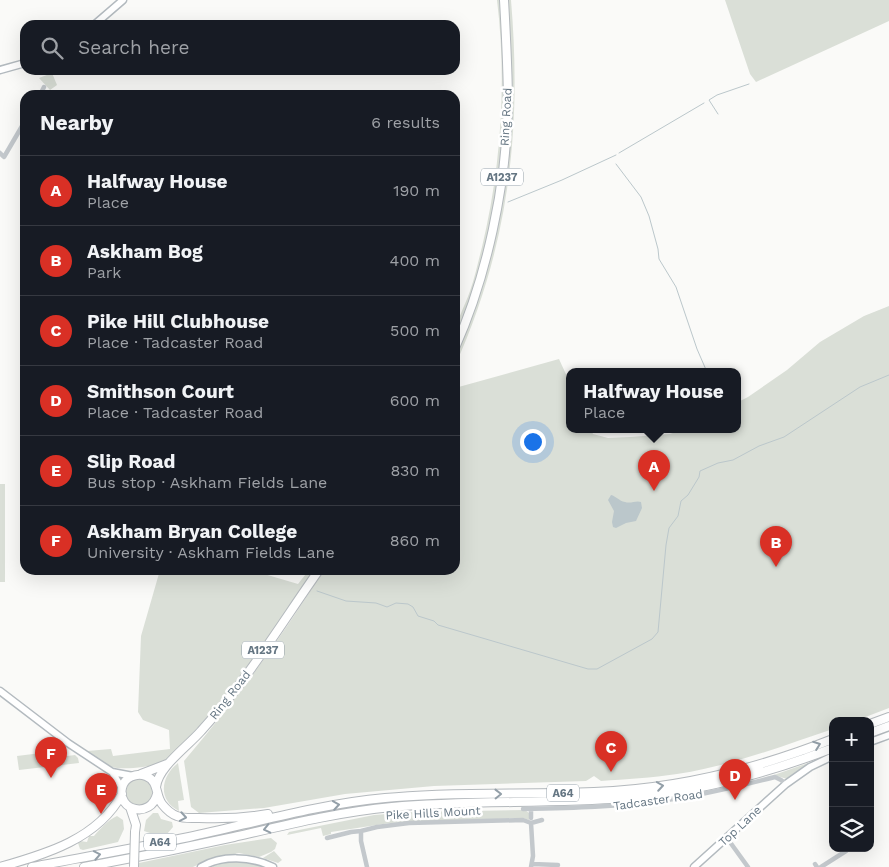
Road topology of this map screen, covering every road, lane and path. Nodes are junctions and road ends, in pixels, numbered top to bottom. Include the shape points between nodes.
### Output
1 (124, 0) edge
2 (504, 0) edge
3 (99, 20) edge
4 (20, 64) edge
5 (1, 69) edge
6 (44, 87) dead end
7 (42, 90) edge
8 (20, 130) edge
9 (0, 154) edge
10 (460, 335) edge
11 (315, 575) edge
12 (0, 691) edge
13 (889, 717) edge
14 (874, 723) edge
15 (889, 726) edge
16 (874, 732) edge
17 (889, 735) edge
18 (829, 741) edge
19 (874, 741) edge
20 (829, 749) edge
21 (829, 758) edge
22 (167, 764) junction
23 (112, 772) junction
24 (137, 775) junction
25 (786, 784) junction
26 (122, 791) junction
27 (157, 791) junction
28 (130, 807) junction
29 (531, 808) junction
30 (145, 809) junction
31 (523, 809) dead end
32 (288, 814) junction
33 (531, 820) junction
34 (542, 820) dead end
35 (135, 828) junction
36 (362, 832) junction
37 (327, 838) dead end
38 (728, 838) junction
39 (844, 852) edge
40 (121, 860) junction
41 (558, 865) dead end
42 (532, 866) edge
43 (0, 867) edge
44 (32, 867) edge
45 (84, 867) edge
46 (106, 867) edge
47 (134, 867) edge
48 (201, 867) edge
49 (273, 867) edge
50 (366, 867) edge
51 (694, 867) edge
52 (748, 867) edge
53 (821, 867) edge

1 - 3 street
2 - 10 highway, Ring Road / A1237 via 508,101 502,178 485,261
4 - 5 street
6 - 7 street
8 - 9 street via 4,157
11 - 22 highway, Ring Road / A1237 via 234,691 199,733
12 - 23 street
13 - 14 highway
15 - 16 highway
17 - 19 street
32 -> 18 highway, A64 via 352,802 414,796 595,792 653,787 741,770
20 -> 40 highway, A64 via 768,771 681,791 589,800 356,811
21 - 25 street
22 - 24 highway, Ring Road / A1237
22 - 27 highway, Ring Road / A1237 via 158,778
23 - 24 street
23 - 26 street
24 - 26 highway via 125,782
24 - 27 highway via 151,778
25 - 29 street, Tadcaster Road via 775,777 655,802
25 - 38 street, Top Lane
26 - 28 highway via 124,801
26 - 43 highway via 113,808 80,836 48,852
27 - 30 highway via 152,805
27 -> 32 highway via 165,808 180,817 220,819
28 - 30 highway
28 - 35 highway
29 - 31 street, Tadcaster Road
29 - 33 street
30 - 35 highway
44 -> 32 highway, A64
33 - 34 street, Pike Hills Mount
33 - 36 street, Pike Hills Mount via 409,823
33 - 42 street
35 - 47 highway, bridge
36 - 37 street, Pike Hills Mount
36 - 50 street
38 - 51 street, Top Lane
38 - 52 street
39 - 53 street
40 - 45 highway, A64
40 - 46 highway
41 - 42 street
48 - 49 street via 216,861 241,858

